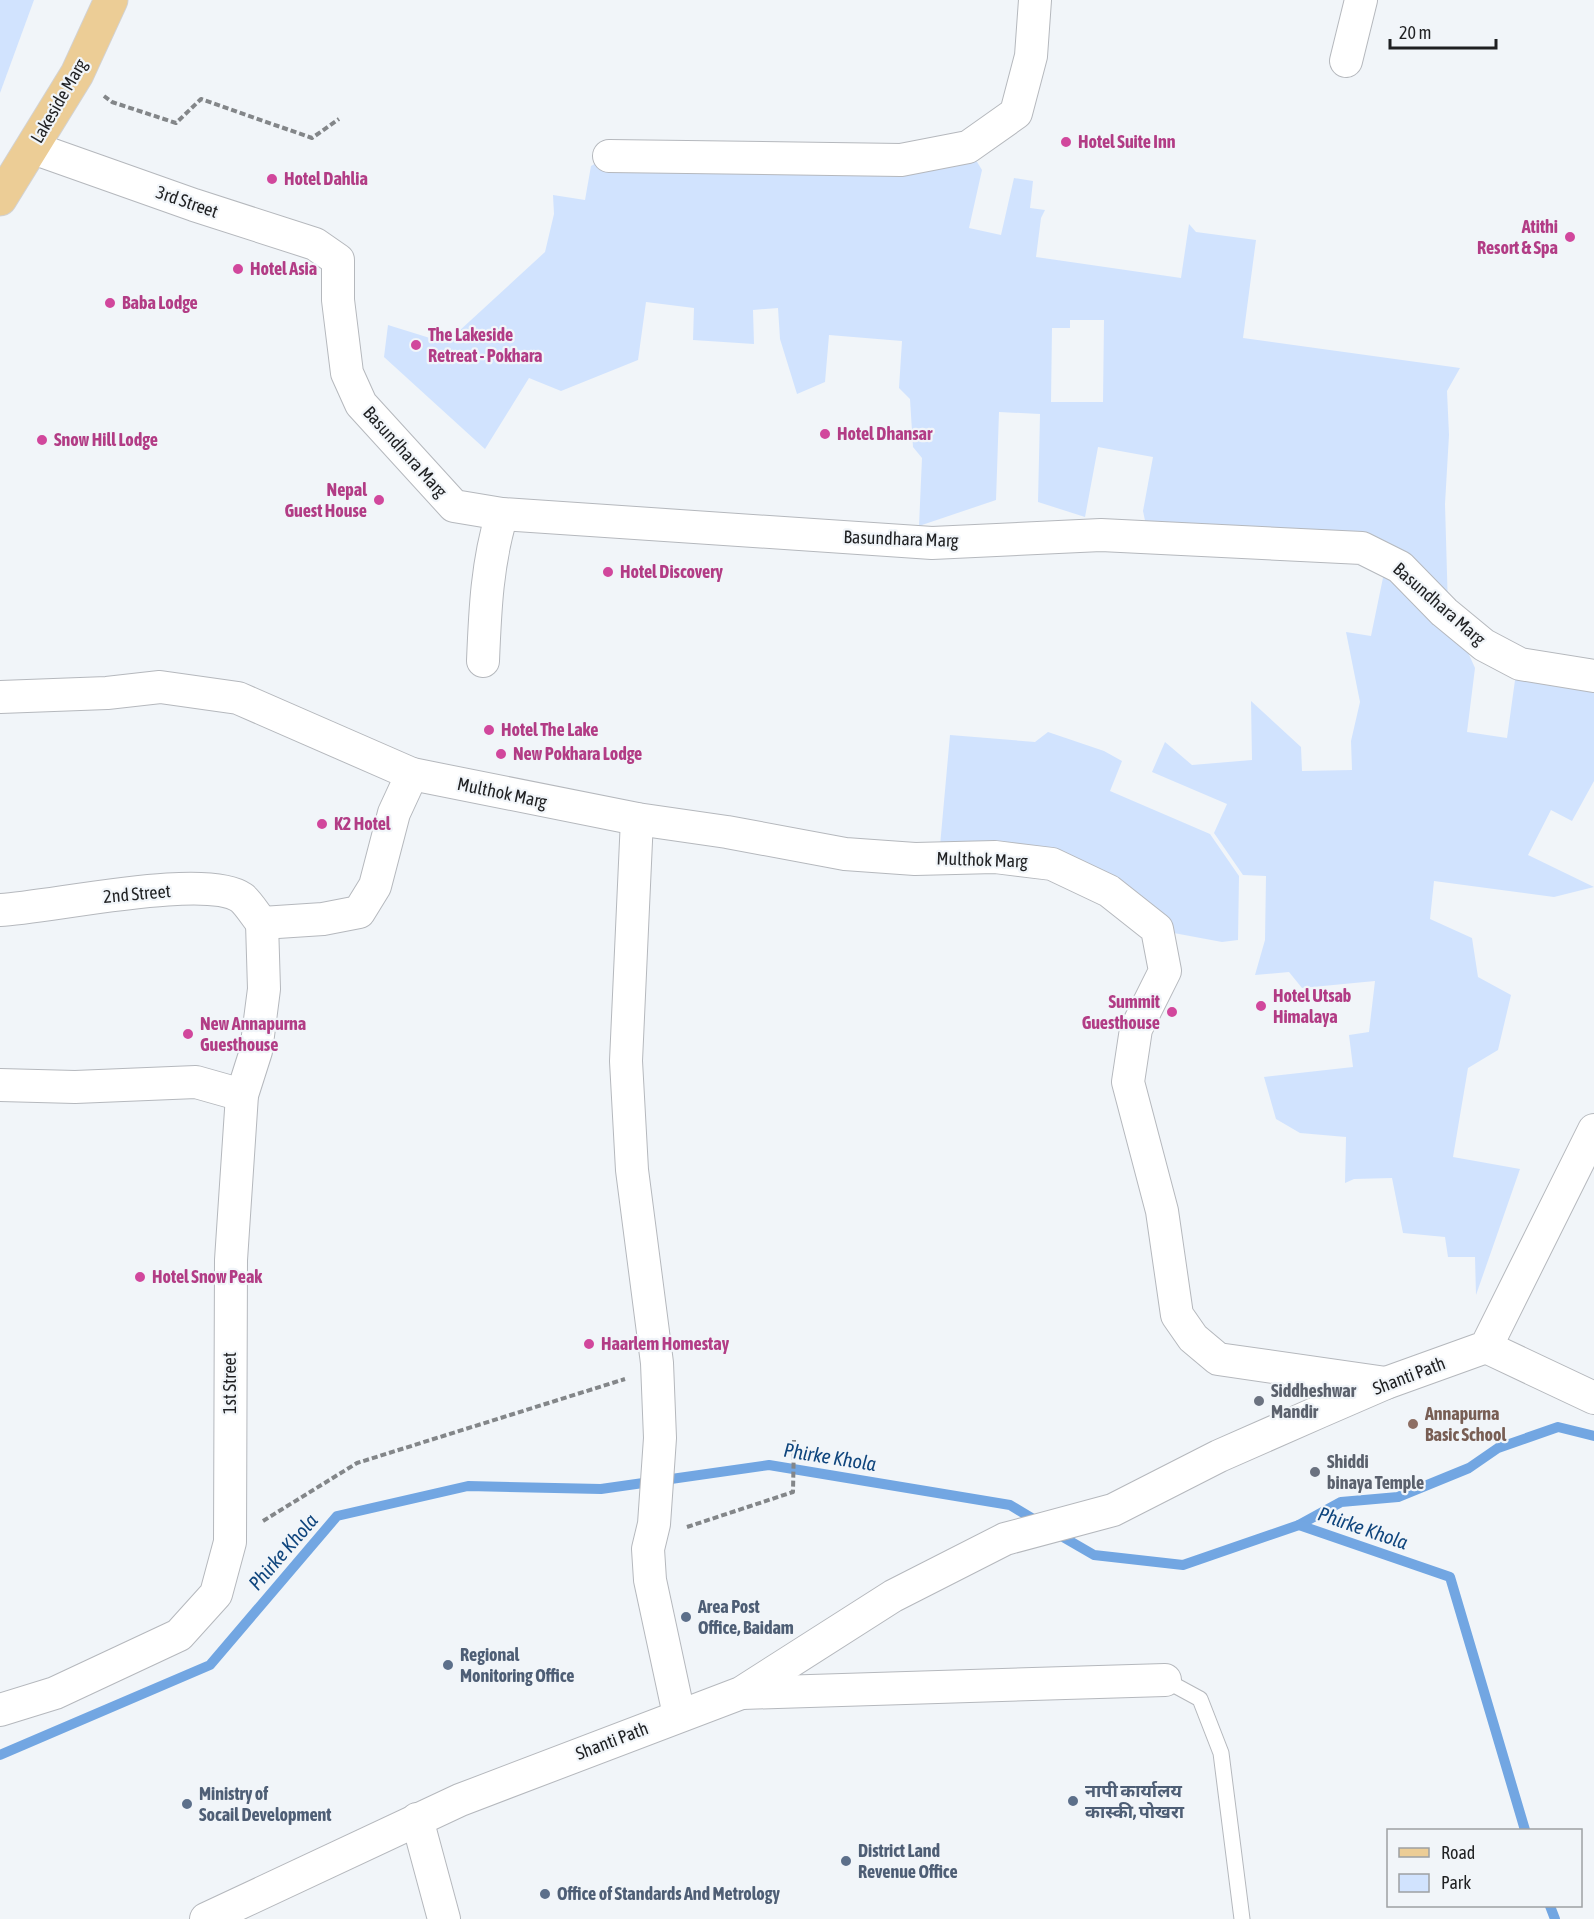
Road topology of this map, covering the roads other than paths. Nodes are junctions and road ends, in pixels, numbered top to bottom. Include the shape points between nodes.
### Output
1 (111, 0) edge
2 (1035, 0) edge
3 (1361, 0) edge
4 (1346, 60) dead end
5 (33, 148) junction
6 (609, 156) dead end
7 (0, 199) edge
8 (338, 260) joint
9 (502, 514) junction
10 (483, 661) dead end
11 (1594, 676) edge
12 (0, 697) edge
13 (412, 774) junction
14 (637, 819) junction
15 (0, 910) edge
16 (262, 923) junction
17 (0, 1085) edge
18 (242, 1095) junction
19 (1594, 1130) edge
20 (1486, 1347) junction
21 (1386, 1383) junction
22 (1594, 1398) edge
23 (1165, 1680) joint
24 (741, 1693) junction
25 (0, 1710) edge
26 (679, 1715) junction
27 (417, 1819) junction
28 (206, 1919) edge
29 (444, 1919) edge
30 (1242, 1919) edge

1 - 5 main road, Lakeside Marg via 77,74
2 - 6 street via 1031,56 1016,113 968,147 901,159
3 - 4 street
5 - 7 main road, Lakeside Marg
5 - 8 street, 3rd Street via 315,244
8 - 9 street, Basundhara Marg via 338,300 347,373 361,404 454,506
9 - 10 street via 492,547
9 - 11 street, Basundhara Marg via 932,543 1101,535 1362,548 1400,567 1444,612 1484,645 1520,664
12 - 13 street, Multhok Marg via 160,687 238,698
13 - 14 street, Multhok Marg
13 - 16 street via 394,813 375,886 359,912
14 - 21 street, Multhok Marg via 845,854 915,859 994,857 1052,864 1109,891 1157,929 1165,971 1136,1029 1128,1082 1162,1211 1177,1315 1193,1338 1218,1359
14 - 26 street via 626,1061 632,1170 657,1363 660,1438 650,1580
15 - 16 street, 2nd Street via 118,894 208,889 241,898
16 - 18 street, 1st Street via 264,989 256,1052
17 - 18 street via 75,1087 196,1082
18 - 25 street, 1st Street via 231,1260 230,1542 216,1593 179,1635 55,1693
19 - 20 street
20 - 21 street, Shanti Path
20 - 22 street
21 - 24 street, Shanti Path via 1220,1456 1113,1510 1005,1539 894,1596
23 - 24 street
23 - 30 lane via 1200,1699 1221,1753
24 - 26 street, Shanti Path
26 - 27 street, Shanti Path
27 - 28 street, Shanti Path
27 - 29 street

